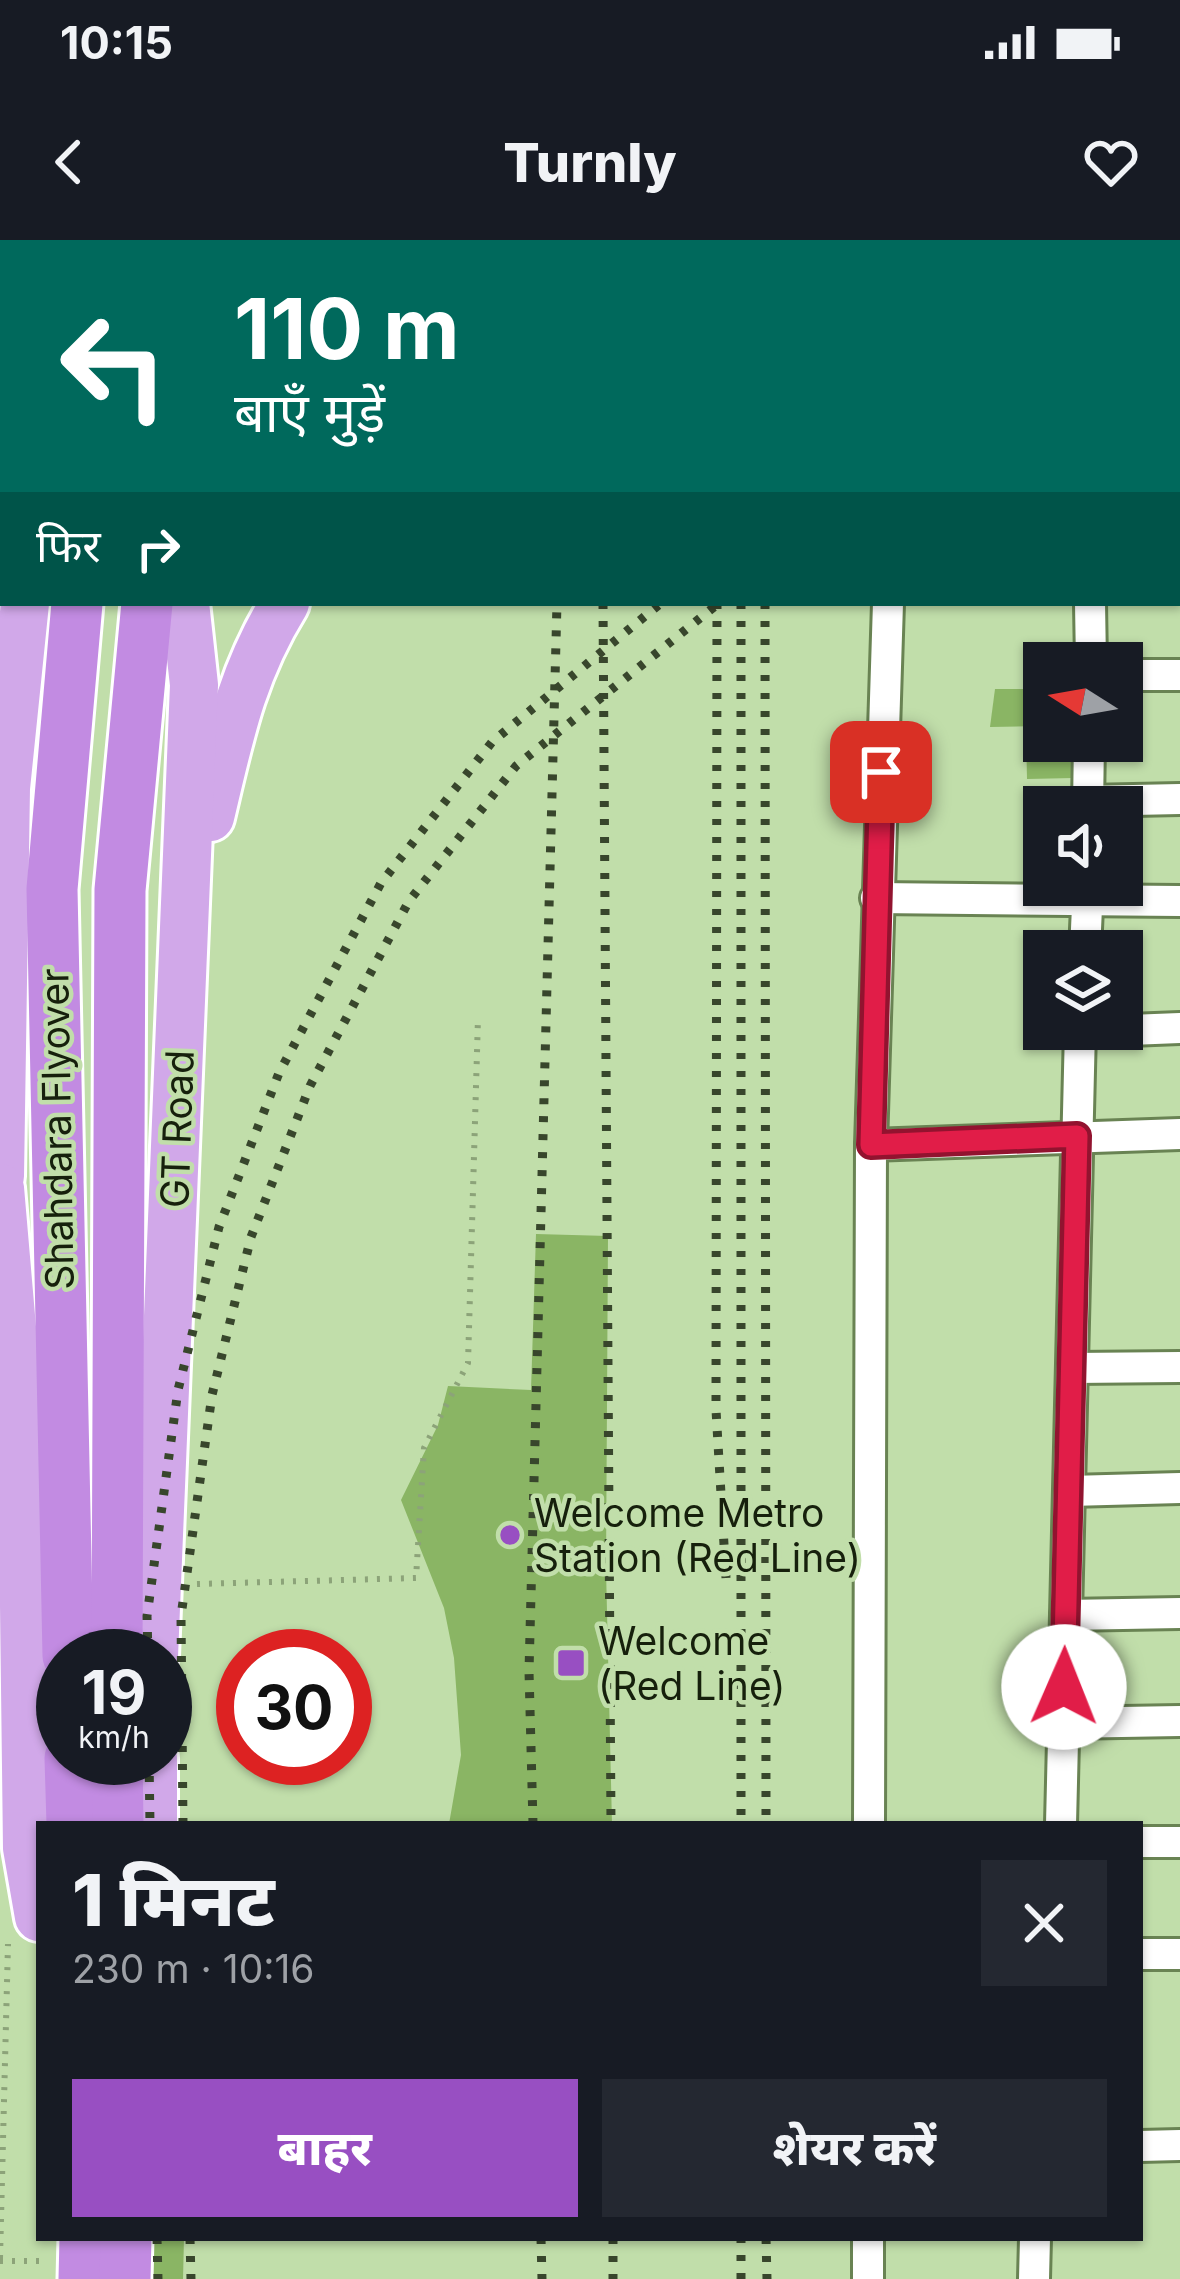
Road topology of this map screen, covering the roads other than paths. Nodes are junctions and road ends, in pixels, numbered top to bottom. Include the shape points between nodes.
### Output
1 (25, 606) edge
2 (77, 606) edge
3 (147, 606) edge
4 (185, 606) edge
5 (283, 606) edge
6 (888, 606) edge
7 (1090, 606) edge
8 (1091, 642) edge
9 (1180, 675) edge
10 (1143, 676) edge
11 (1180, 799) edge
12 (1143, 801) edge
13 (1023, 895) edge
14 (876, 898) junction
15 (1143, 898) edge
16 (1180, 902) edge
17 (184, 924) junction
18 (1180, 1028) edge
19 (1143, 1029) edge
20 (1079, 1050) edge
21 (1180, 1134) edge
22 (1077, 1136) junction
23 (871, 1145) junction
24 (0, 1176) edge
25 (0, 1188) edge
26 (1180, 1367) edge
27 (1073, 1368) junction
28 (1180, 1488) edge
29 (1070, 1491) junction
30 (1180, 1612) edge
31 (1066, 1615) junction
32 (67, 1629) edge
33 (117, 1629) edge
34 (155, 1629) edge
35 (1180, 1721) edge
36 (1063, 1723) junction
37 (71, 1785) edge
38 (117, 1785) edge
39 (153, 1785) edge
40 (72, 1821) edge
41 (118, 1821) edge
42 (152, 1821) edge
43 (869, 1821) edge
44 (1061, 1821) edge
45 (1143, 1842) edge
46 (1180, 1842) edge
47 (24, 1920) edge
48 (1143, 1954) edge
49 (1180, 1954) edge
50 (1180, 2145) edge
51 (1143, 2146) edge
52 (126, 2241) edge
53 (868, 2241) edge
54 (1036, 2241) edge
55 (125, 2279) edge
56 (868, 2279) edge
57 (1034, 2279) edge

1 - 24 main road via 6,788
2 - 32 highway, Shahdara Flyover via 52,889
3 - 33 highway, Shahdara Flyover via 120,890
4 - 17 main road, GT Road via 194,685
5 - 17 main road via 238,701
6 - 14 street
7 - 8 street
9 - 10 street
11 - 12 street
13 - 14 street
14 - 23 street
15 - 16 street
17 - 34 main road, GT Road
18 - 19 street
20 - 22 street
21 - 22 street
22 - 23 street
22 - 27 street
23 - 43 street
25 - 47 main road via 22,1444
26 - 27 street
27 - 29 street
28 - 29 street
29 - 31 street
30 - 31 street
31 - 36 street
35 - 36 street
36 - 44 street
37 - 40 highway
38 - 41 highway
39 - 42 main road
45 - 46 street
48 - 49 street
50 - 51 street
52 - 55 highway
53 - 56 street
54 - 57 street

